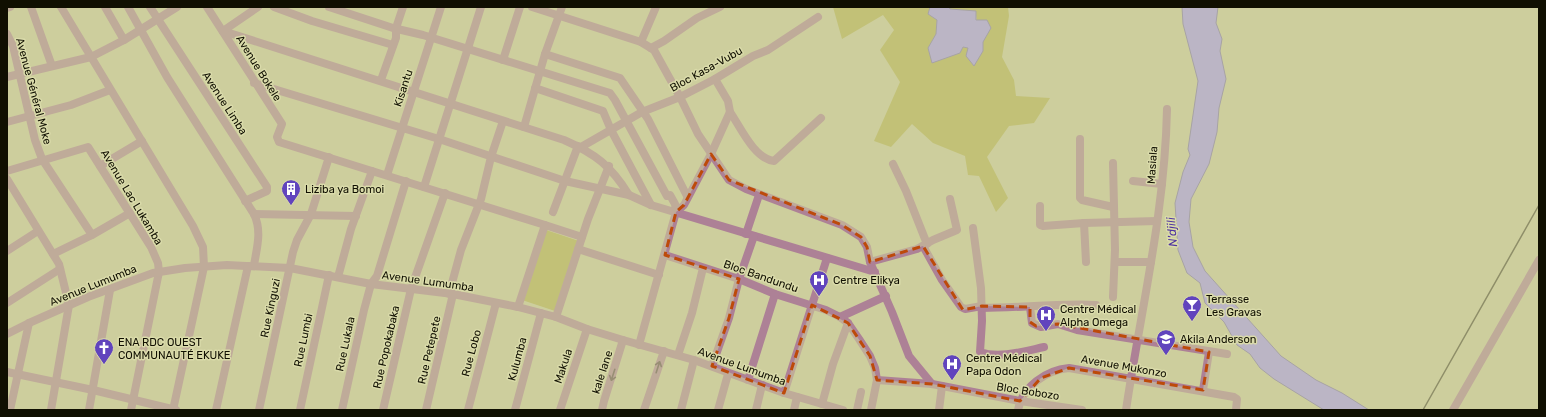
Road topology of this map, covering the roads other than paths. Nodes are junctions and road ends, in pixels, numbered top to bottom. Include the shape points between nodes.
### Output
1 (10, 7) edge
2 (31, 7) edge
3 (61, 7) edge
4 (105, 7) edge
5 (128, 7) edge
6 (150, 7) edge
7 (176, 7) edge
8 (207, 7) edge
9 (274, 7) edge
10 (329, 7) edge
11 (393, 7) edge
12 (441, 7) edge
13 (481, 7) edge
14 (520, 7) edge
15 (532, 7) edge
16 (656, 7) edge
17 (720, 7) edge
18 (7, 8) edge
19 (256, 8) edge
20 (403, 8) edge
21 (560, 11) edge
22 (818, 18) dead end
23 (158, 20) junction
24 (396, 28) junction
25 (140, 30) junction
26 (224, 31) junction
27 (7, 34) edge
28 (431, 38) junction
29 (124, 40) junction
30 (641, 42) junction
31 (393, 44) junction
32 (651, 48) junction
33 (468, 49) junction
34 (545, 54) junction
35 (91, 57) junction
36 (503, 60) junction
37 (52, 66) junction
38 (540, 71) junction
39 (19, 73) junction
40 (7, 76) edge
41 (715, 79) junction
42 (381, 80) junction
43 (254, 83) junction
44 (535, 88) junction
45 (110, 90) junction
46 (414, 91) junction
47 (680, 97) junction
48 (451, 102) junction
49 (1167, 109) dead end
50 (642, 112) junction
51 (730, 112) junction
52 (29, 116) junction
53 (820, 118) dead end
54 (503, 121) junction
55 (626, 121) junction
56 (7, 122) edge
57 (524, 127) junction
58 (402, 130) junction
59 (611, 130) junction
60 (1080, 139) dead end
61 (439, 140) junction
62 (142, 141) junction
63 (579, 146) junction
64 (711, 154) junction
65 (329, 157) junction
66 (491, 157) junction
67 (42, 159) junction
68 (1114, 163) dead end
69 (893, 164) dead end
70 (100, 166) junction
71 (609, 166) junction
72 (7, 171) edge
73 (372, 171) junction
74 (387, 175) junction
75 (7, 179) edge
76 (1133, 180) dead end
77 (406, 181) junction
78 (565, 181) junction
79 (1162, 184) junction
80 (424, 187) junction
81 (600, 189) junction
82 (445, 193) junction
83 (759, 194) junction
84 (629, 196) junction
85 (688, 196) junction
86 (950, 199) dead end
87 (245, 201) junction
88 (479, 204) junction
89 (651, 205) junction
90 (1040, 206) dead end
91 (1113, 207) junction
92 (553, 212) dead end
93 (676, 212) junction
94 (130, 213) junction
95 (254, 214) junction
96 (311, 214) junction
97 (356, 216) junction
98 (1157, 221) junction
99 (1115, 222) junction
100 (1084, 223) junction
101 (545, 225) junction
102 (973, 228) dead end
103 (38, 231) junction
104 (746, 234) junction
105 (92, 235) junction
106 (754, 236) junction
107 (582, 237) junction
108 (925, 245) junction
109 (578, 249) junction
110 (7, 251) edge
111 (53, 254) junction
112 (665, 255) junction
113 (827, 258) junction
114 (1539, 260) edge
115 (870, 262) junction
116 (1086, 262) dead end
117 (1115, 262) junction
118 (1151, 262) junction
119 (251, 266) junction
120 (204, 267) junction
121 (290, 268) junction
122 (704, 268) junction
123 (60, 269) junction
124 (159, 272) junction
125 (874, 272) junction
126 (329, 275) junction
127 (659, 275) junction
128 (338, 277) junction
129 (739, 279) junction
130 (371, 284) junction
131 (411, 289) junction
132 (110, 290) junction
133 (451, 294) junction
134 (775, 294) junction
135 (886, 296) junction
136 (1112, 297) dead end
137 (7, 303) edge
138 (496, 303) junction
139 (69, 305) junction
140 (812, 305) junction
141 (1096, 306) dead end
142 (518, 307) junction
143 (982, 307) junction
144 (1030, 307) junction
145 (541, 313) junction
146 (556, 317) junction
147 (840, 317) junction
148 (29, 323) junction
149 (848, 323) junction
150 (587, 329) junction
151 (7, 334) edge
152 (1137, 339) junction
153 (623, 340) junction
154 (639, 345) junction
155 (1044, 346) dead end
156 (664, 351) junction
157 (1209, 352) junction
158 (1228, 354) dead end
159 (678, 355) junction
160 (694, 360) junction
161 (712, 366) junction
162 (7, 372) edge
163 (18, 374) junction
164 (728, 374) junction
165 (1131, 379) junction
166 (748, 380) junction
167 (876, 380) junction
168 (56, 383) junction
169 (932, 384) junction
170 (762, 385) junction
171 (942, 386) junction
172 (93, 390) junction
173 (1203, 390) junction
174 (861, 392) dead end
175 (784, 393) junction
176 (797, 397) junction
177 (133, 399) junction
178 (1020, 401) junction
179 (822, 404) junction
180 (831, 409) edge
181 (10, 410) edge
182 (51, 410) edge
183 (89, 410) edge
184 (131, 410) edge
185 (174, 410) edge
186 (216, 410) edge
187 (259, 410) edge
188 (300, 410) edge
189 (342, 410) edge
190 (383, 410) edge
191 (426, 410) edge
192 (468, 410) edge
193 (515, 410) edge
194 (560, 410) edge
195 (602, 410) edge
196 (644, 410) edge
197 (681, 410) edge
198 (718, 410) edge
199 (756, 410) edge
200 (794, 410) edge
201 (843, 410) edge
202 (857, 410) edge
203 (871, 410) edge
204 (939, 410) edge
205 (1018, 410) edge
206 (1082, 410) edge
207 (1126, 410) edge
208 (1236, 410) edge
209 (1453, 410) edge

1 - 18 street
2 - 37 street
3 - 35 street
4 - 29 street
5 - 25 street
6 - 23 street, Avenue Limba
7 - 23 street
8 - 26 street, Avenue Bokele
9 - 31 street via 312,21
10 - 24 street
11 - 20 street
12 - 28 street, Kisantu
13 - 33 street
14 - 36 street
15 - 21 street
16 - 30 street
17 - 32 street via 697,18
19 - 26 street
20 - 24 street
21 - 30 street
21 - 34 street
22 - 41 street, Bloc Kasa-Vubu via 768,50
23 - 25 street
23 - 87 street, Avenue Limba via 267,187 267,191
24 - 28 street
24 - 31 street
25 - 29 street
25 - 87 street via 167,78
26 - 42 street
26 - 43 street, Avenue Bokele
27 - 39 street, Avenue Général Moke
28 - 33 street
28 - 46 street, Kisantu
29 - 35 street
30 - 32 street
31 - 42 street
32 - 47 street
33 - 36 street
33 - 48 street
34 - 38 street
34 - 50 street via 620,78
35 - 37 street
35 - 45 street
36 - 38 street
37 - 39 street
38 - 44 street
38 - 55 street via 610,93
39 - 40 street
39 - 52 street, Avenue Général Moke
41 - 47 street, Bloc Kasa-Vubu
41 - 51 street via 728,101
42 - 46 street
43 - 58 street
43 - 65 street, Avenue Bokele via 282,124 277,137 279,142
44 - 57 street
44 - 59 street via 600,110
45 - 52 street via 71,105
45 - 62 street
46 - 48 street
46 - 58 street, Kisantu
47 - 50 street, Bloc Kasa-Vubu
47 - 64 street
48 - 54 street
48 - 61 street
49 - 79 street, Masiala
50 - 55 street, Bloc Kasa-Vubu
50 - 85 street
51 - 53 street via 749,143 769,160 774,161
51 - 64 street
52 - 56 street
52 - 67 street, Avenue Général Moke
54 - 57 street
54 - 66 street, Rue Petepete
55 - 59 street, Bloc Kasa-Vubu
55 - 93 street via 667,196 672,197
57 - 63 street
58 - 61 street
58 - 74 street, Kisantu
59 - 63 street, Bloc Kasa-Vubu
59 - 89 street
60 - 91 street via 1080,198
61 - 66 street
61 - 80 street
62 - 70 street
62 - 120 street via 200,239 204,252
63 - 71 street
63 - 78 street
64 - 83 street via 729,180
64 - 85 street
65 - 73 street
65 - 96 street
66 - 78 street
66 - 88 street, Rue Petepete
67 - 70 street, Avenue Lac Lukamba via 88,146
67 - 72 street, Avenue Lac Lukamba
67 - 105 street, Avenue Général Moke
68 - 91 street
69 - 108 street via 906,191
70 - 94 street, Avenue Lac Lukamba
71 - 81 street
71 - 84 street
73 - 74 street
73 - 97 street
74 - 77 street
75 - 103 street
76 - 79 street
77 - 80 street
77 - 130 street, Rue Lukala via 377,276
78 - 81 street
78 - 92 street
79 - 98 street, Masiala
80 - 82 street
81 - 84 street
81 - 107 street
82 - 88 street
82 - 131 street, Rue Popokabaka
83 - 104 street
83 - 115 street via 842,225 861,237 868,247
84 - 89 street
85 - 93 street via 684,205
86 - 108 street via 957,230
87 - 95 street
88 - 101 street
88 - 133 street, Rue Petepete via 461,250
89 - 93 street
90 - 100 street via 1040,225
91 - 99 street
93 - 104 street
93 - 112 street
94 - 105 street
94 - 124 street, Avenue Lac Lukamba via 151,247
95 - 96 street
95 - 119 street via 260,234
96 - 97 street
96 - 121 street, Rue Kinguzi via 297,240
97 - 128 street
98 - 99 street
98 - 118 street, Masiala
99 - 100 street
99 - 117 street
100 - 116 street
101 - 107 street
101 - 142 street
102 - 143 street
103 - 110 street
103 - 111 street
104 - 106 street
105 - 111 street
106 - 113 street
106 - 129 street
107 - 109 street
108 - 115 street via 907,253
108 - 143 street via 942,280 961,307
109 - 127 street
109 - 146 street
111 - 123 street
112 - 122 street, Bloc Bandundu
112 - 127 street
113 - 125 street
113 - 140 street
114 - 209 street
115 - 125 street
117 - 118 street
117 - 136 street
118 - 152 street, Masiala
119 - 120 street, Avenue Lumumba
119 - 121 street, Avenue Lumumba
119 - 186 street
120 - 124 street, Avenue Lumumba
120 - 185 street
121 - 126 street, Avenue Lumumba
121 - 187 street, Rue Kinguzi
122 - 129 street, Bloc Bandundu
122 - 159 street
123 - 137 street
123 - 139 street
124 - 132 street, Avenue Lumumba via 134,279
124 - 177 street
125 - 135 street
126 - 128 street, Avenue Lumumba
126 - 188 street, Rue Lumbi
127 - 154 street
128 - 130 street, Avenue Lumumba
129 - 134 street, Bloc Bandundu
129 - 161 street via 729,318
130 - 131 street, Avenue Lumumba
130 - 189 street, Rue Lukala
131 - 133 street, Avenue Lumumba
131 - 190 street, Rue Popokabaka
132 - 139 street, Avenue Lumumba
132 - 172 street
133 - 138 street, Avenue Lumumba
133 - 191 street, Rue Petepete
134 - 140 street, Bloc Bandundu
134 - 166 street
135 - 147 street
135 - 169 street via 909,356
138 - 142 street, Avenue Lumumba
138 - 192 street, Rue Lobo
139 - 148 street, Avenue Lumumba
139 - 168 street
140 - 147 street, Bloc Bandundu
140 - 175 street
141 - 144 street via 1070,304
142 - 145 street, Avenue Lumumba
143 - 144 street
143 - 155 street via 980,352 1012,353
144 - 152 street via 1032,323 1036,326 1058,324 1077,330
145 - 146 street, Avenue Lumumba
145 - 193 street, Kulumba
146 - 150 street, Avenue Lumumba
147 - 149 street, Bloc Bandundu
148 - 151 street, Avenue Lumumba
148 - 163 street
149 - 167 street, Bloc Bandundu via 870,356
149 - 179 street
150 - 153 street, Avenue Lumumba
150 - 194 street, Makula
152 - 157 street
152 - 165 street, Masiala
153 - 154 street, Avenue Lumumba
153 -> 195 street, kale lane
154 - 156 street, Avenue Lumumba
156 - 159 street, Avenue Lumumba
196 -> 156 street
157 - 158 street
157 - 173 street
159 - 160 street, Avenue Lumumba
160 - 161 street, Avenue Lumumba
160 - 197 street
161 - 164 street, Avenue Lumumba
162 - 163 street
163 - 168 street
163 - 181 street
164 - 166 street, Avenue Lumumba
164 - 198 street
165 - 173 street, Avenue Mukonzo
165 - 178 street, Avenue Mukonzo via 1064,368 1041,378 1025,392
165 - 207 street, Masiala
166 - 170 street, Avenue Lumumba
167 - 169 street, Bloc Bobozo
167 - 203 street, Bloc Bandundu
168 - 172 street
168 - 182 street
169 - 171 street, Bloc Bobozo
170 - 175 street, Avenue Lumumba
170 - 199 street
171 - 178 street, Bloc Bobozo
171 - 204 street
172 - 177 street
172 - 183 street
173 - 208 street, Avenue Mukonzo via 1237,399
174 - 202 street
175 - 176 street, Avenue Lumumba
176 - 179 street, Avenue Lumumba
176 - 200 street
177 - 184 street
177 - 185 street
178 - 205 street
178 - 206 street, Bloc Bobozo
179 - 180 street, Avenue Lumumba
180 - 201 street, Avenue Lumumba

